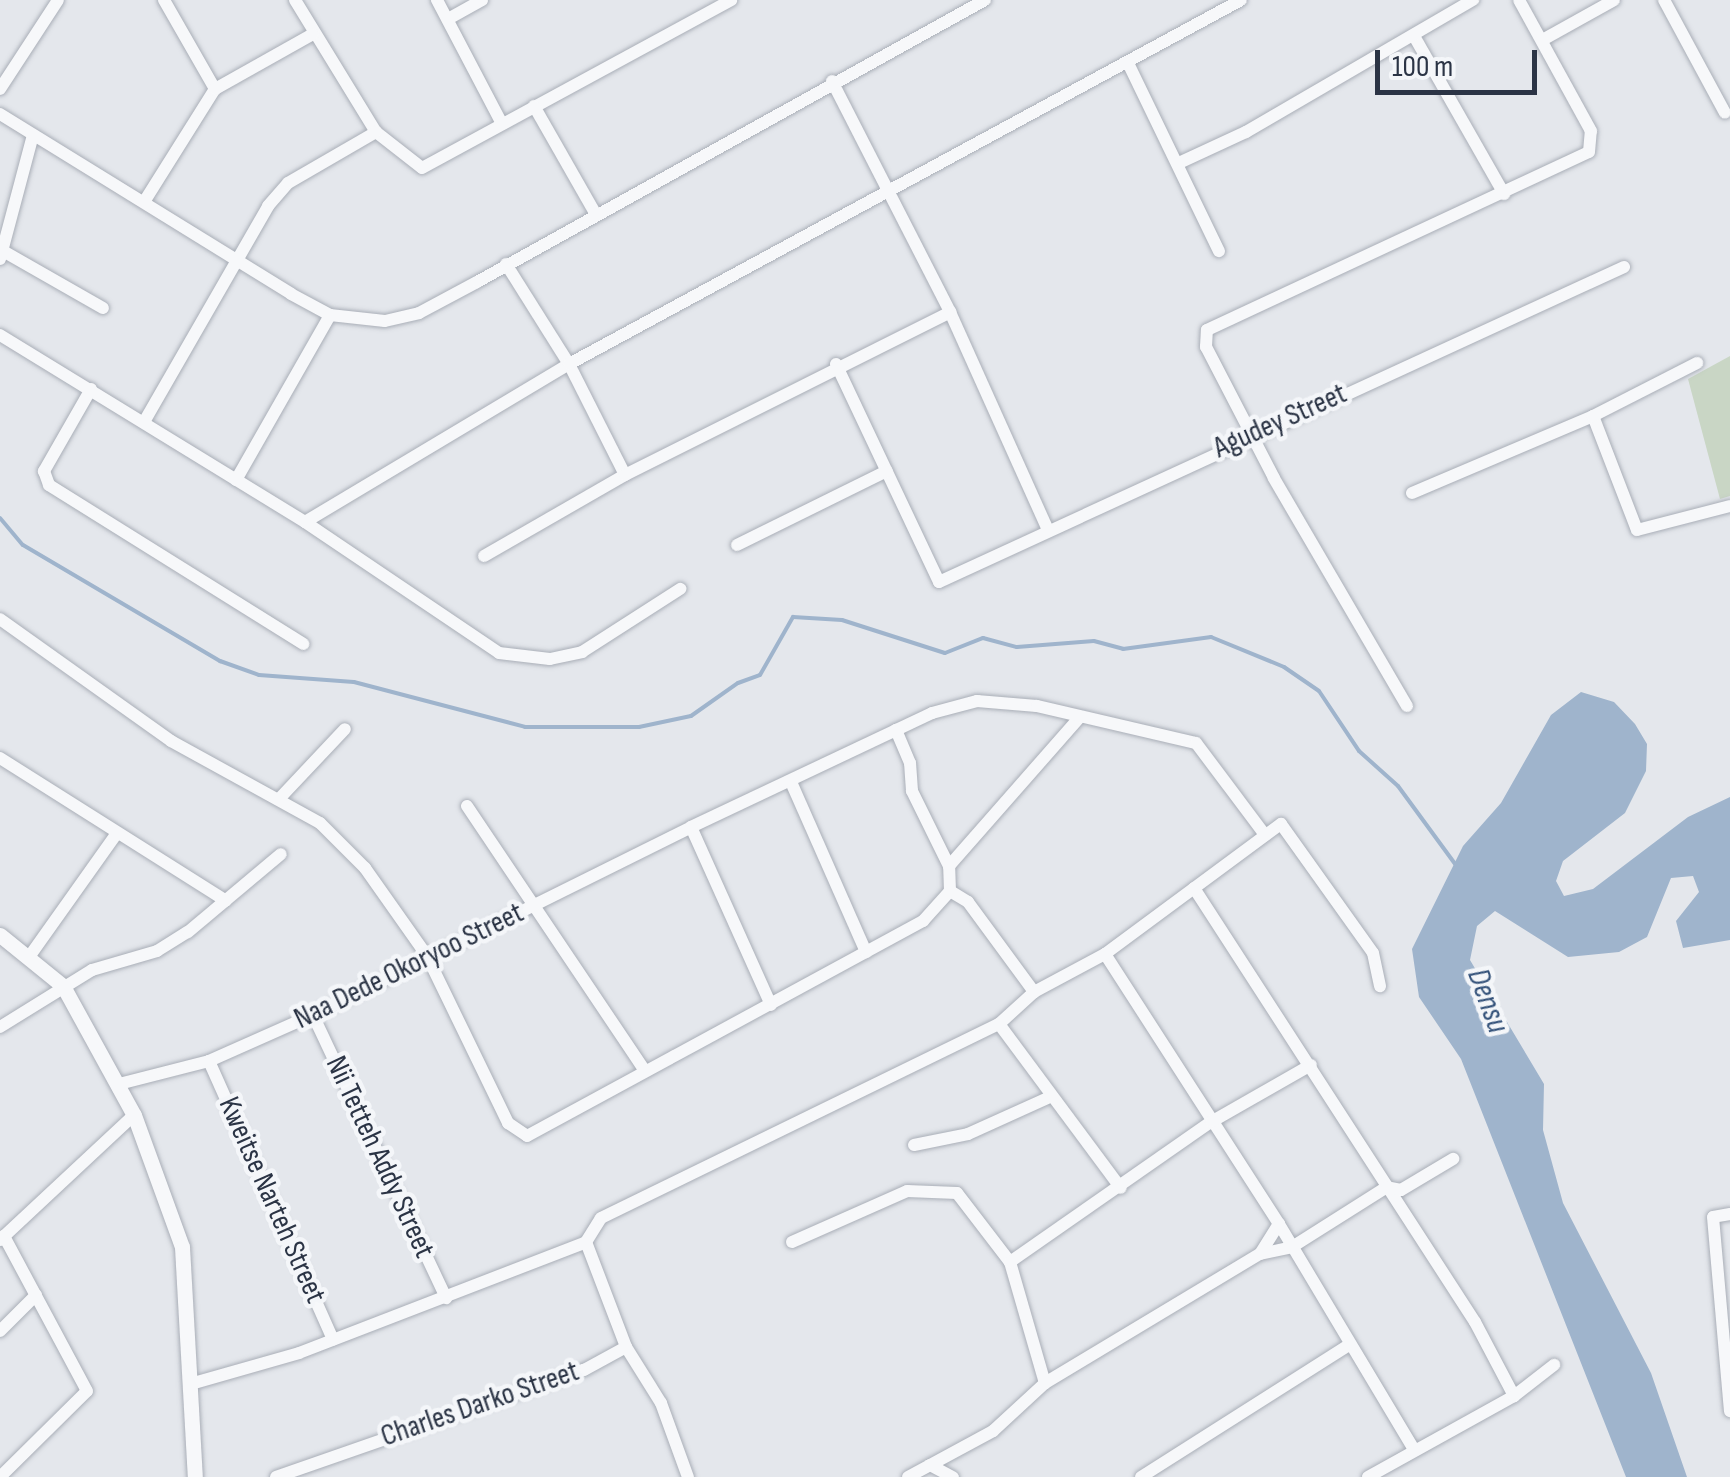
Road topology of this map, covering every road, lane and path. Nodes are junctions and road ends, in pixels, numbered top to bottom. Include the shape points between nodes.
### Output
1 (58, 0) edge
2 (164, 0) edge
3 (295, 0) edge
4 (437, 0) edge
5 (482, 0) edge
6 (731, 0) edge
7 (949, 0) edge
8 (985, 0) edge
9 (1240, 0) edge
10 (1473, 0) edge
11 (1519, 0) edge
12 (1614, 0) edge
13 (1664, 0) edge
14 (957, 16) junction
15 (448, 18) junction
16 (314, 34) junction
17 (1414, 36) junction
18 (1544, 40) junction
19 (1128, 63) junction
20 (832, 81) junction
21 (0, 89) edge
22 (215, 89) junction
23 (534, 106) junction
24 (1725, 113) dead end
25 (0, 114) edge
26 (502, 124) junction
27 (376, 132) junction
28 (33, 135) junction
29 (1181, 162) junction
30 (892, 192) junction
31 (1504, 194) junction
32 (144, 202) junction
33 (595, 213) junction
34 (1218, 251) dead end
35 (1, 255) edge
36 (236, 261) junction
37 (506, 264) junction
38 (1624, 267) dead end
39 (103, 308) dead end
40 (950, 312) junction
41 (330, 315) junction
42 (0, 335) edge
43 (1697, 363) dead end
44 (569, 364) junction
45 (836, 364) junction
46 (91, 389) junction
47 (1593, 416) junction
48 (144, 422) junction
49 (1251, 434) junction
50 (887, 471) junction
51 (625, 474) junction
52 (236, 480) junction
53 (1412, 493) dead end
54 (1730, 506) edge
55 (306, 522) junction
56 (1047, 528) junction
57 (737, 545) dead end
58 (484, 556) dead end
59 (680, 590) dead end
60 (0, 620) edge
61 (303, 644) dead end
62 (1407, 706) dead end
63 (1080, 717) junction
64 (345, 729) dead end
65 (896, 730) junction
66 (0, 758) edge
67 (790, 782) junction
68 (279, 800) junction
69 (467, 806) dead end
70 (692, 827) junction
71 (117, 833) junction
72 (1264, 835) junction
73 (281, 854) dead end
74 (949, 866) junction
75 (1194, 888) junction
76 (950, 891) junction
77 (226, 901) junction
78 (537, 903) junction
79 (0, 935) edge
80 (866, 952) junction
81 (1105, 954) junction
82 (427, 956) junction
83 (30, 957) junction
84 (63, 986) junction
85 (1380, 986) dead end
86 (1034, 992) junction
87 (771, 1005) junction
88 (314, 1016) junction
89 (999, 1024) junction
90 (0, 1027) edge
91 (209, 1060) junction
92 (1312, 1065) junction
93 (643, 1068) junction
94 (119, 1084) junction
95 (1052, 1096) junction
96 (134, 1115) junction
97 (1211, 1122) junction
98 (914, 1146) dead end
99 (1454, 1159) dead end
100 (1388, 1187) junction
101 (1121, 1188) junction
102 (1730, 1214) edge
103 (1280, 1224) junction
104 (2, 1238) edge
105 (586, 1242) junction
106 (792, 1242) dead end
107 (1292, 1247) junction
108 (1260, 1254) junction
109 (1010, 1262) junction
110 (36, 1294) junction
111 (446, 1298) junction
112 (0, 1331) edge
113 (333, 1340) junction
114 (1349, 1345) junction
115 (626, 1347) junction
116 (1554, 1365) dead end
117 (194, 1383) junction
118 (1045, 1383) junction
119 (1514, 1396) junction
120 (1730, 1411) edge
121 (1414, 1450) junction
122 (945, 1458) junction
123 (930, 1465) junction
124 (0, 1476) edge
125 (195, 1477) edge
126 (276, 1477) edge
127 (687, 1477) edge
128 (908, 1477) edge
129 (954, 1477) edge
130 (1140, 1477) edge
131 (1368, 1477) edge

1 - 21 street
2 - 22 street
3 - 16 street
4 - 15 street
5 - 15 street
6 - 23 street
7 - 14 street
8 - 14 street
9 - 19 street
10 - 17 street
11 - 18 street
12 - 18 street
13 - 24 street
14 - 20 street
15 - 26 street
16 - 22 street
16 - 27 street
17 - 29 street
17 - 31 street
18 - 31 street via 1590,131 1589,152
19 - 29 street
19 - 30 street
20 - 30 street
20 - 33 street
22 - 32 street
23 - 26 street
23 - 33 street
25 - 28 street
26 - 27 street via 422,168
27 - 36 street via 288,183
28 - 32 street
28 - 35 street
29 - 34 street
30 - 40 street
30 - 44 street
31 - 49 street via 1207,330 1206,347
32 - 36 street
33 - 37 street
35 - 39 street
36 - 41 street
36 - 48 street
37 - 41 street via 419,313 384,320
37 - 44 street
38 - 49 street, Agudey Street
40 - 45 street
40 - 56 street
41 - 52 street
42 - 46 street
43 - 47 street
44 - 51 street
44 - 55 street
45 - 50 street
45 - 51 street
46 - 48 street
46 - 61 street via 44,471 49,485
47 - 53 street
47 - 54 street via 1638,530
48 - 52 street
49 - 56 street, Agudey Street
49 - 62 street via 1336,594
50 - 56 street, Agudey Street via 939,582
50 - 57 street
51 - 58 street
52 - 55 street
55 - 59 street via 499,653 550,658 582,652
60 - 68 street via 171,741
63 - 65 street, Naa Dede Okoryoo Street via 977,700
63 - 72 street, Naa Dede Okoryoo Street via 1196,743
63 - 74 street
64 - 68 street
65 - 67 street, Naa Dede Okoryoo Street
65 - 74 street via 910,763 912,791
66 - 71 street
67 - 70 street, Naa Dede Okoryoo Street
67 - 80 street
68 - 82 street via 320,822 365,868
69 - 78 street
70 - 78 street, Naa Dede Okoryoo Street
70 - 87 street
71 - 77 street
71 - 83 street
72 - 75 street
72 - 85 street via 1286,823 1373,952
73 - 77 street
74 - 76 street
75 - 81 street
75 - 92 street
76 - 80 street via 923,921
76 - 86 street via 968,902
77 - 84 street via 156,951
78 - 82 street, Naa Dede Okoryoo Street
78 - 93 street
79 - 83 street
80 - 87 street
81 - 86 street
81 - 97 street
82 - 88 street, Naa Dede Okoryoo Street
82 - 93 street via 508,1123 528,1136
83 - 84 street
84 - 90 street
84 - 94 street
86 - 89 street
87 - 93 street
88 - 91 street, Naa Dede Okoryoo Street
88 - 111 street, Nii Tetteh Addy Street
89 - 95 street
89 - 105 street via 602,1218
91 - 94 street, Naa Dede Okoryoo Street
91 - 113 street, Kweitse Narteh Street
92 - 97 street
92 - 100 street
94 - 96 street
95 - 98 street via 968,1134
95 - 101 street
96 - 104 street
96 - 117 street via 182,1246
97 - 101 street
97 - 103 street
99 - 100 street via 1401,1190
100 - 107 street
100 - 119 street
101 - 109 street
102 - 120 street via 1713,1218
103 - 107 street
103 - 108 street
104 - 110 street
105 - 111 street
105 - 115 street
106 - 109 street via 908,1190 944,1188 974,1211
107 - 108 street
107 - 114 street
108 - 118 street
109 - 118 street
110 - 112 street
110 - 124 street via 86,1391
111 - 113 street
113 - 117 street
114 - 121 street
114 - 130 street
115 - 126 street, Charles Darko Street via 584,1370
115 - 127 street via 661,1403
116 - 119 street
117 - 125 street
118 - 122 street via 993,1431
119 - 121 street
121 - 131 street
122 - 123 street
122 - 129 street
123 - 128 street
123 - 129 street

